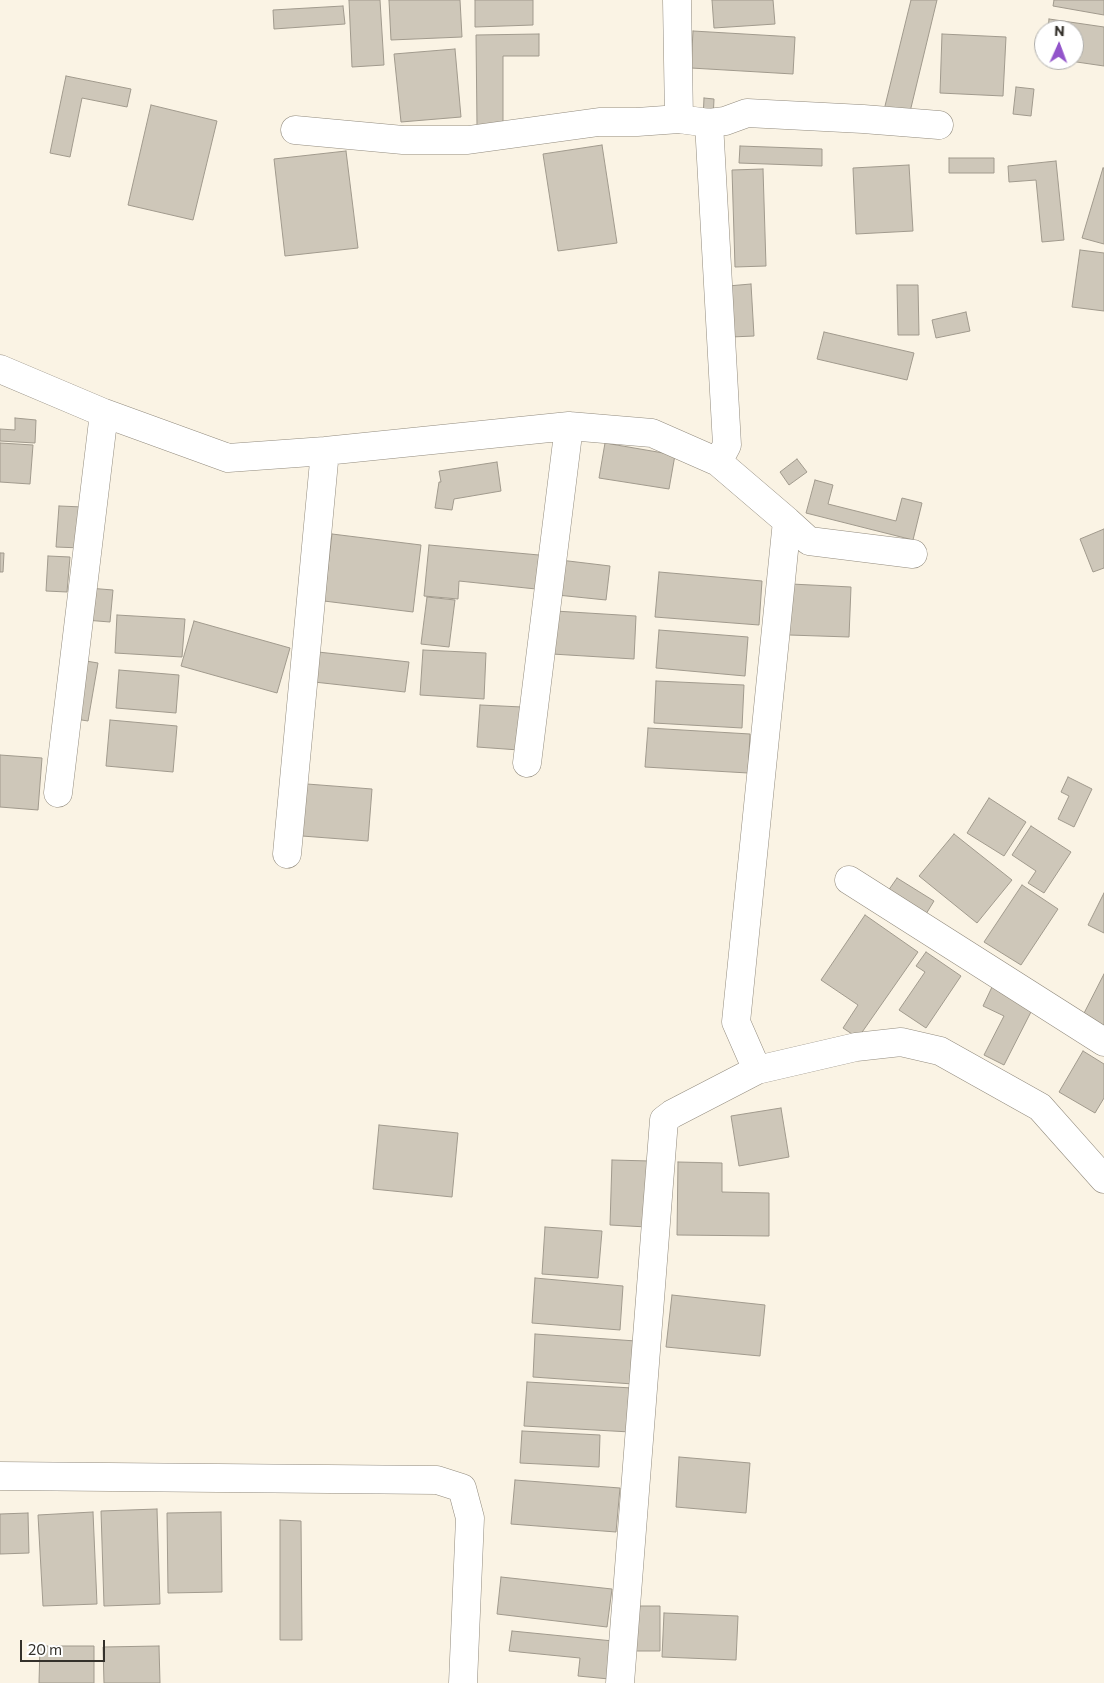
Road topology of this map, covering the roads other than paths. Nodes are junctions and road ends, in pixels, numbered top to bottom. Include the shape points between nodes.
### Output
1 (677, 0) edge
2 (679, 119) junction
3 (709, 123) junction
4 (939, 125) dead end
5 (294, 130) dead end
6 (0, 369) edge
7 (104, 413) junction
8 (569, 426) junction
9 (325, 451) junction
10 (718, 462) junction
11 (788, 521) junction
12 (913, 554) dead end
13 (528, 763) dead end
14 (58, 793) dead end
15 (287, 854) dead end
16 (849, 880) dead end
17 (1104, 1042) edge
18 (756, 1070) junction
19 (1104, 1179) edge
20 (0, 1476) edge
21 (463, 1683) edge
22 (620, 1683) edge

1 - 2 street
2 - 3 street
2 - 5 street via 599,122 468,140 403,140
3 - 4 street via 747,113
3 - 10 street via 727,445
6 - 7 street
7 - 9 street via 228,458
7 - 14 street
8 - 9 street
8 - 10 street via 652,433
8 - 13 street
9 - 15 street
10 - 11 street
11 - 12 street via 808,541
11 - 18 street via 736,1022
16 - 17 street
18 - 19 street via 856,1047 901,1042 940,1051 1040,1108
18 - 22 street via 664,1120
20 - 21 street via 436,1480 462,1488 470,1518

